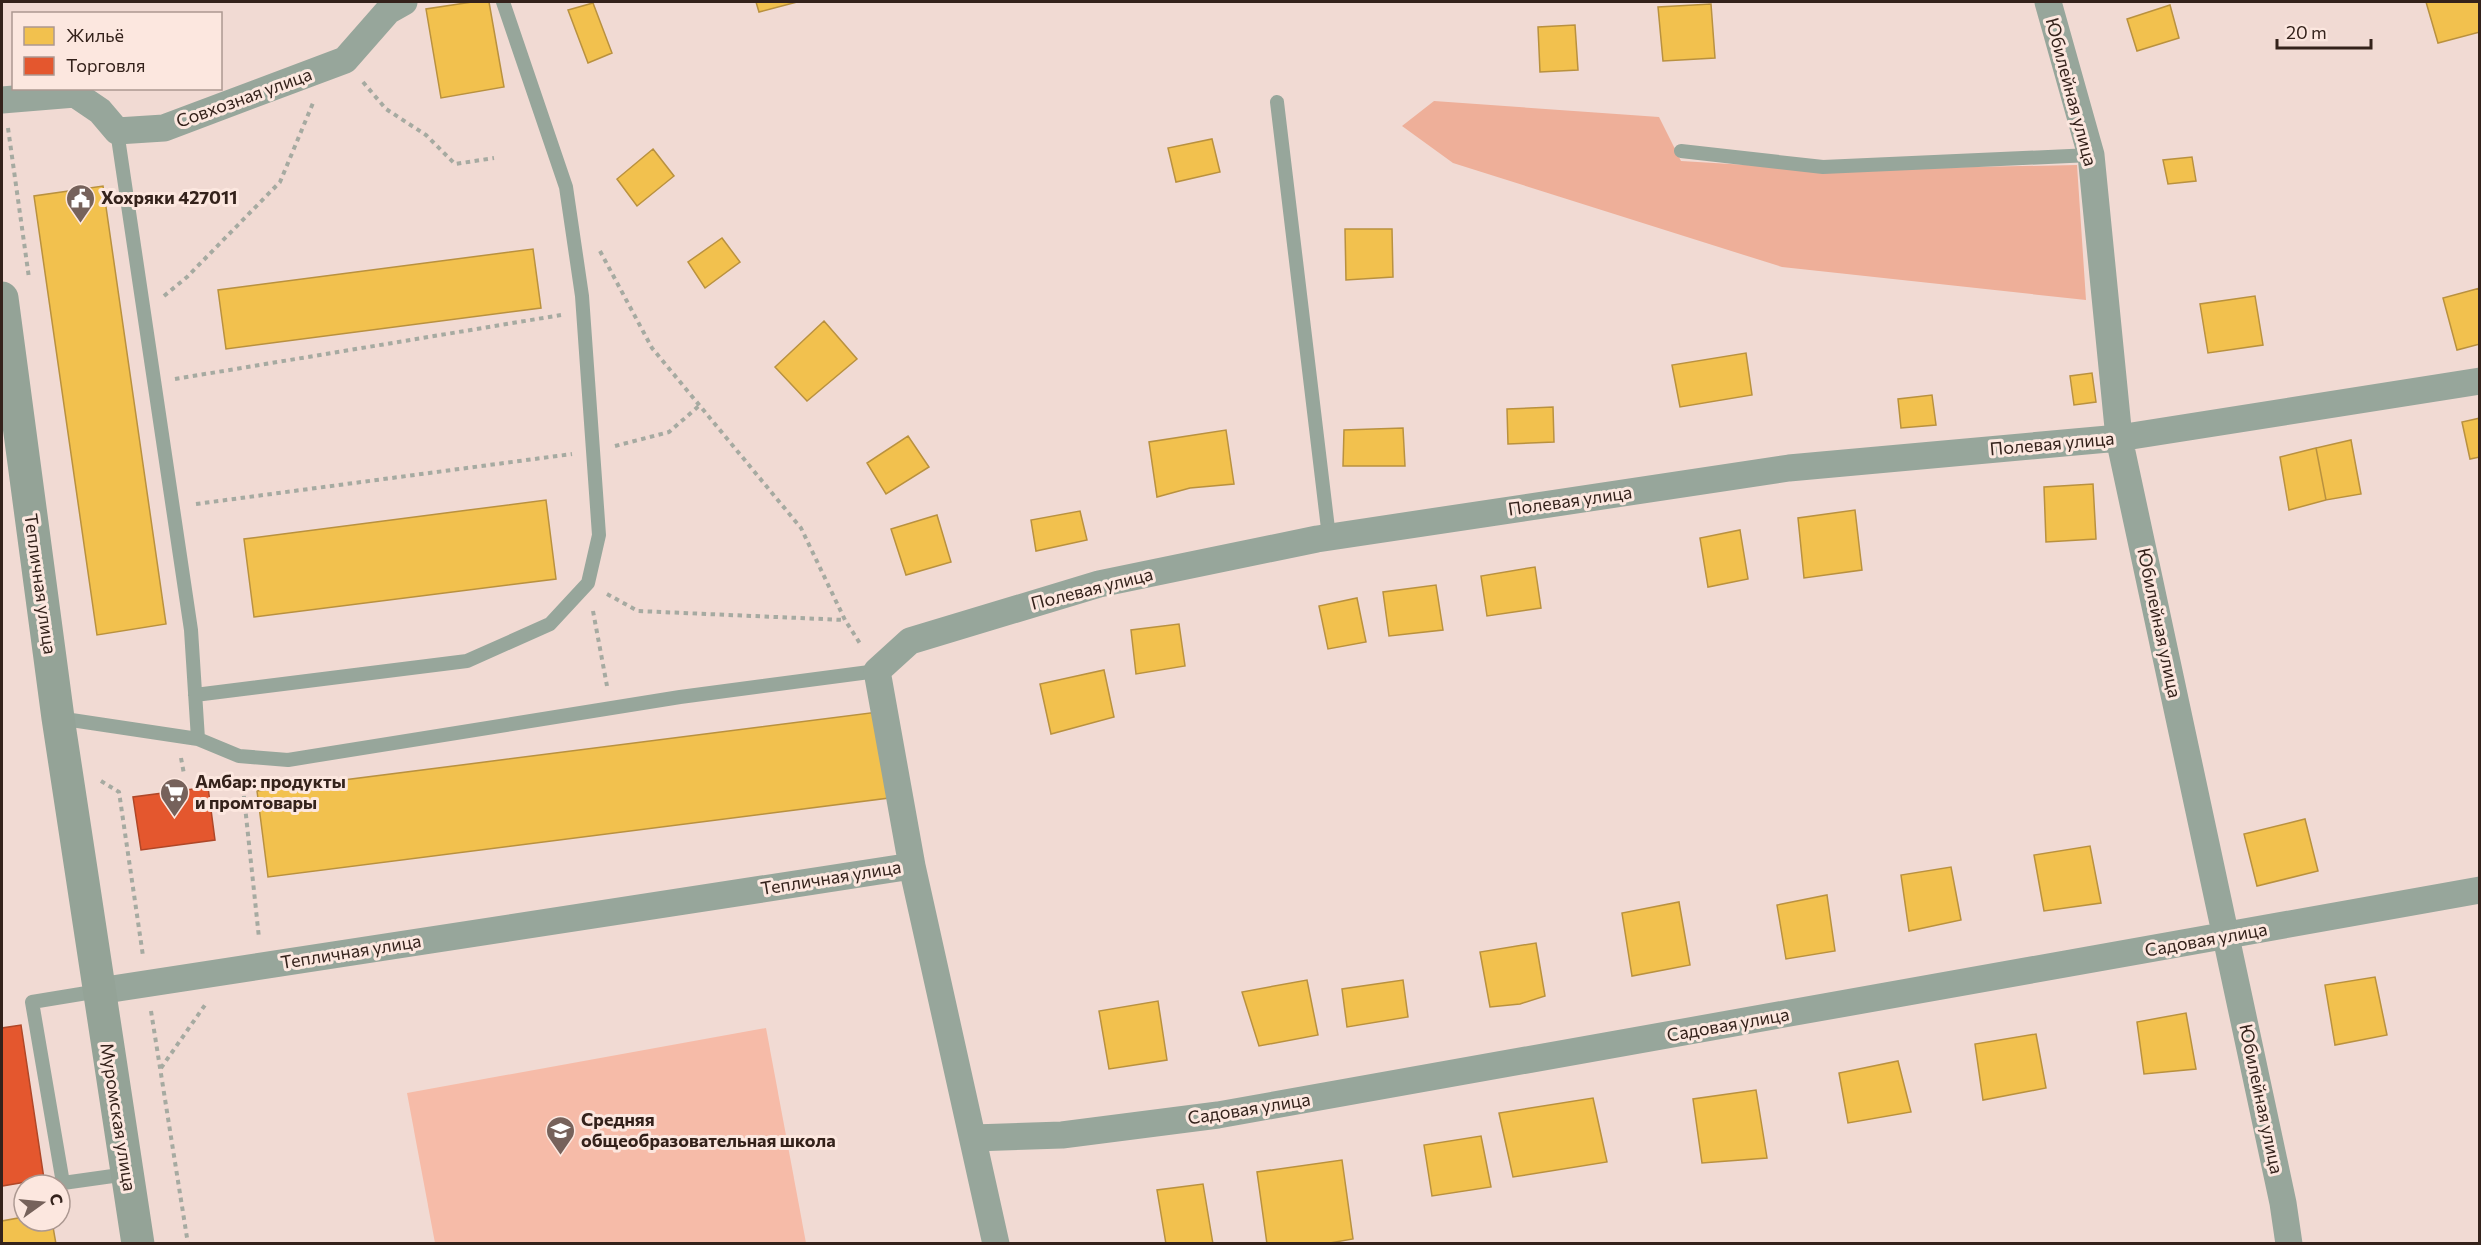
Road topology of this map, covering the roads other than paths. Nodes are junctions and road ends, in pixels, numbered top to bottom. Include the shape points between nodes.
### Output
1 (404, 2) edge
2 (504, 2) edge
3 (2048, 2) edge
4 (2, 100) edge
5 (1277, 102) dead end
6 (117, 131) junction
7 (1681, 151) dead end
8 (2091, 155) junction
9 (2, 298) edge
10 (2480, 381) edge
11 (2119, 438) junction
12 (1329, 537) junction
13 (877, 671) junction
14 (195, 695) junction
15 (58, 718) junction
16 (198, 739) junction
17 (912, 866) junction
18 (2480, 890) edge
19 (2226, 936) junction
20 (99, 991) junction
21 (973, 1138) junction
22 (127, 1174) junction
23 (138, 1244) edge
24 (996, 1244) edge
25 (2289, 1244) edge

1 - 6 street, Совхозная улица via 388,11 337,64 164,128
2 - 14 lane via 566,187 583,312 599,535 588,583 550,624 468,661
3 - 8 street, Юбилейная улица
4 - 6 street via 75,94 100,111
5 - 12 lane
6 - 14 lane via 174,507 191,630
7 - 8 lane via 1823,166
8 - 11 street, Юбилейная улица
9 - 15 street, Тепличная улица
10 - 11 street, Полевая улица
11 - 12 street, Полевая улица via 1790,468
11 - 19 street, Юбилейная улица
12 - 13 street, Полевая улица via 1099,584 910,640
13 - 16 lane via 612,708 288,760 239,756
13 - 17 street
14 - 16 lane
15 - 16 lane
15 - 20 street, Тепличная улица
17 - 20 street, Тепличная улица
17 - 21 street, Тепличная улица
18 - 19 street, Садовая улица
19 - 21 street, Садовая улица via 1218,1115 1062,1135
19 - 25 street, Юбилейная улица
20 - 22 street, Муромская улица
20 - 22 lane via 32,1002 63,1183
21 - 24 street, Тепличная улица
22 - 23 street, Муромская улица

